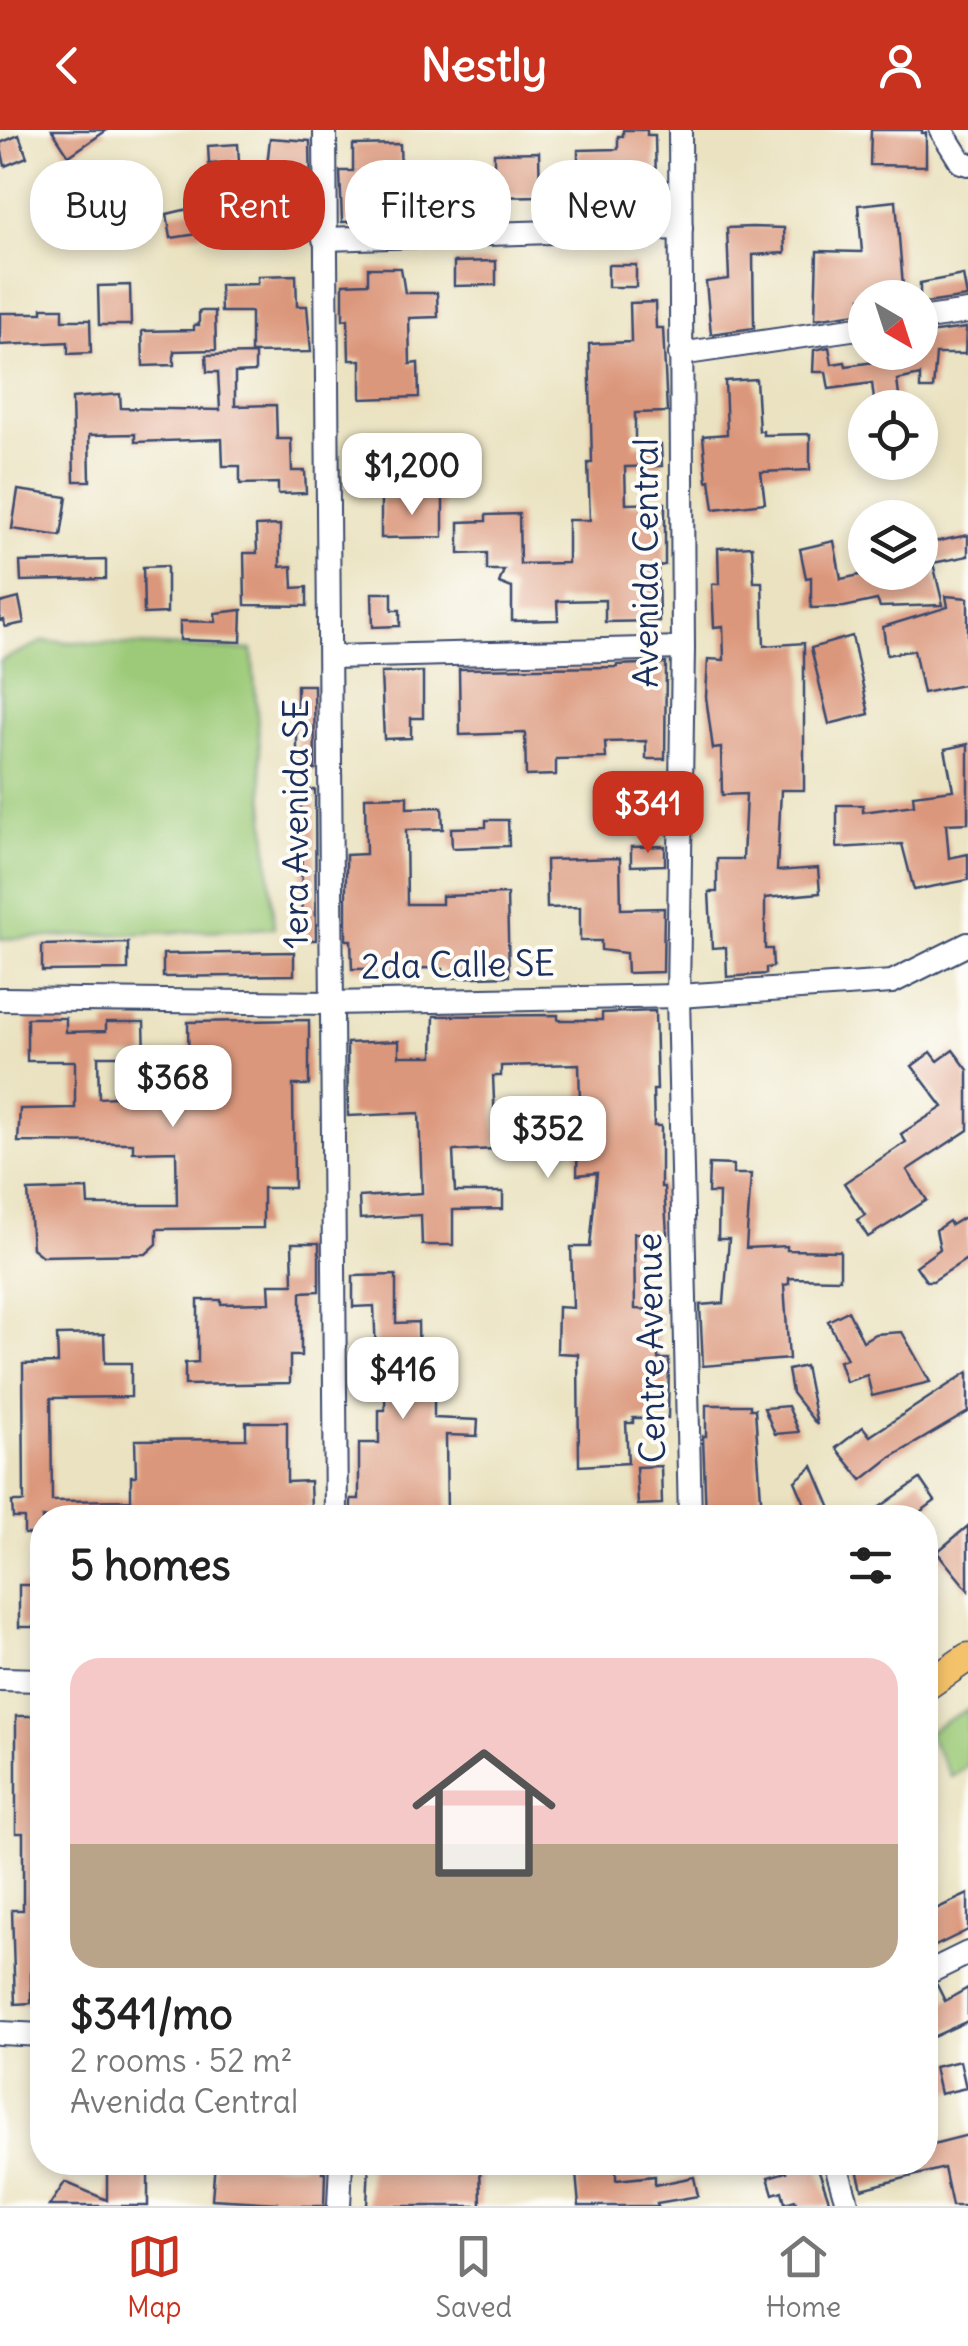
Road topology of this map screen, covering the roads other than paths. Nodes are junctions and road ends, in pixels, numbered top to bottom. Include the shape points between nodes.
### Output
1 (325, 130) edge
2 (680, 130) edge
3 (941, 130) edge
4 (325, 160) edge
5 (968, 164) edge
6 (681, 228) junction
7 (325, 239) edge
8 (324, 250) edge
9 (968, 312) edge
10 (938, 316) edge
11 (848, 329) edge
12 (680, 354) junction
13 (682, 648) junction
14 (331, 657) junction
15 (968, 944) edge
16 (678, 996) junction
17 (0, 999) edge
18 (331, 1003) junction
19 (336, 1505) edge
20 (690, 1505) edge
21 (968, 1658) edge
22 (938, 1678) edge
23 (0, 1679) edge
24 (30, 1680) edge
25 (968, 1953) edge
26 (938, 1968) edge
27 (0, 2032) edge
28 (30, 2034) edge
29 (339, 2175) edge
30 (839, 2175) edge
31 (338, 2206) edge
32 (848, 2206) edge

1 - 4 street, 1era Avenida SE
2 - 6 street, Avenida Central
3 - 5 street
6 - 7 street
6 - 12 street, Avenida Central
8 - 14 street, 1era Avenida SE
9 - 10 street
11 - 12 street
12 - 13 street, Avenida Central
13 - 14 street
13 - 16 street, Avenida Central
14 - 18 street, 1era Avenida SE
15 - 16 street, 2da Calle SE via 892,982
16 - 18 street, 2da Calle SE
16 - 20 street, Centre Avenue
17 - 18 street, 2da Calle SE
18 - 19 street, 1era Avenida SE
21 - 22 main road
23 - 24 street
25 - 26 street
27 - 28 street
29 - 31 street
30 - 32 street

